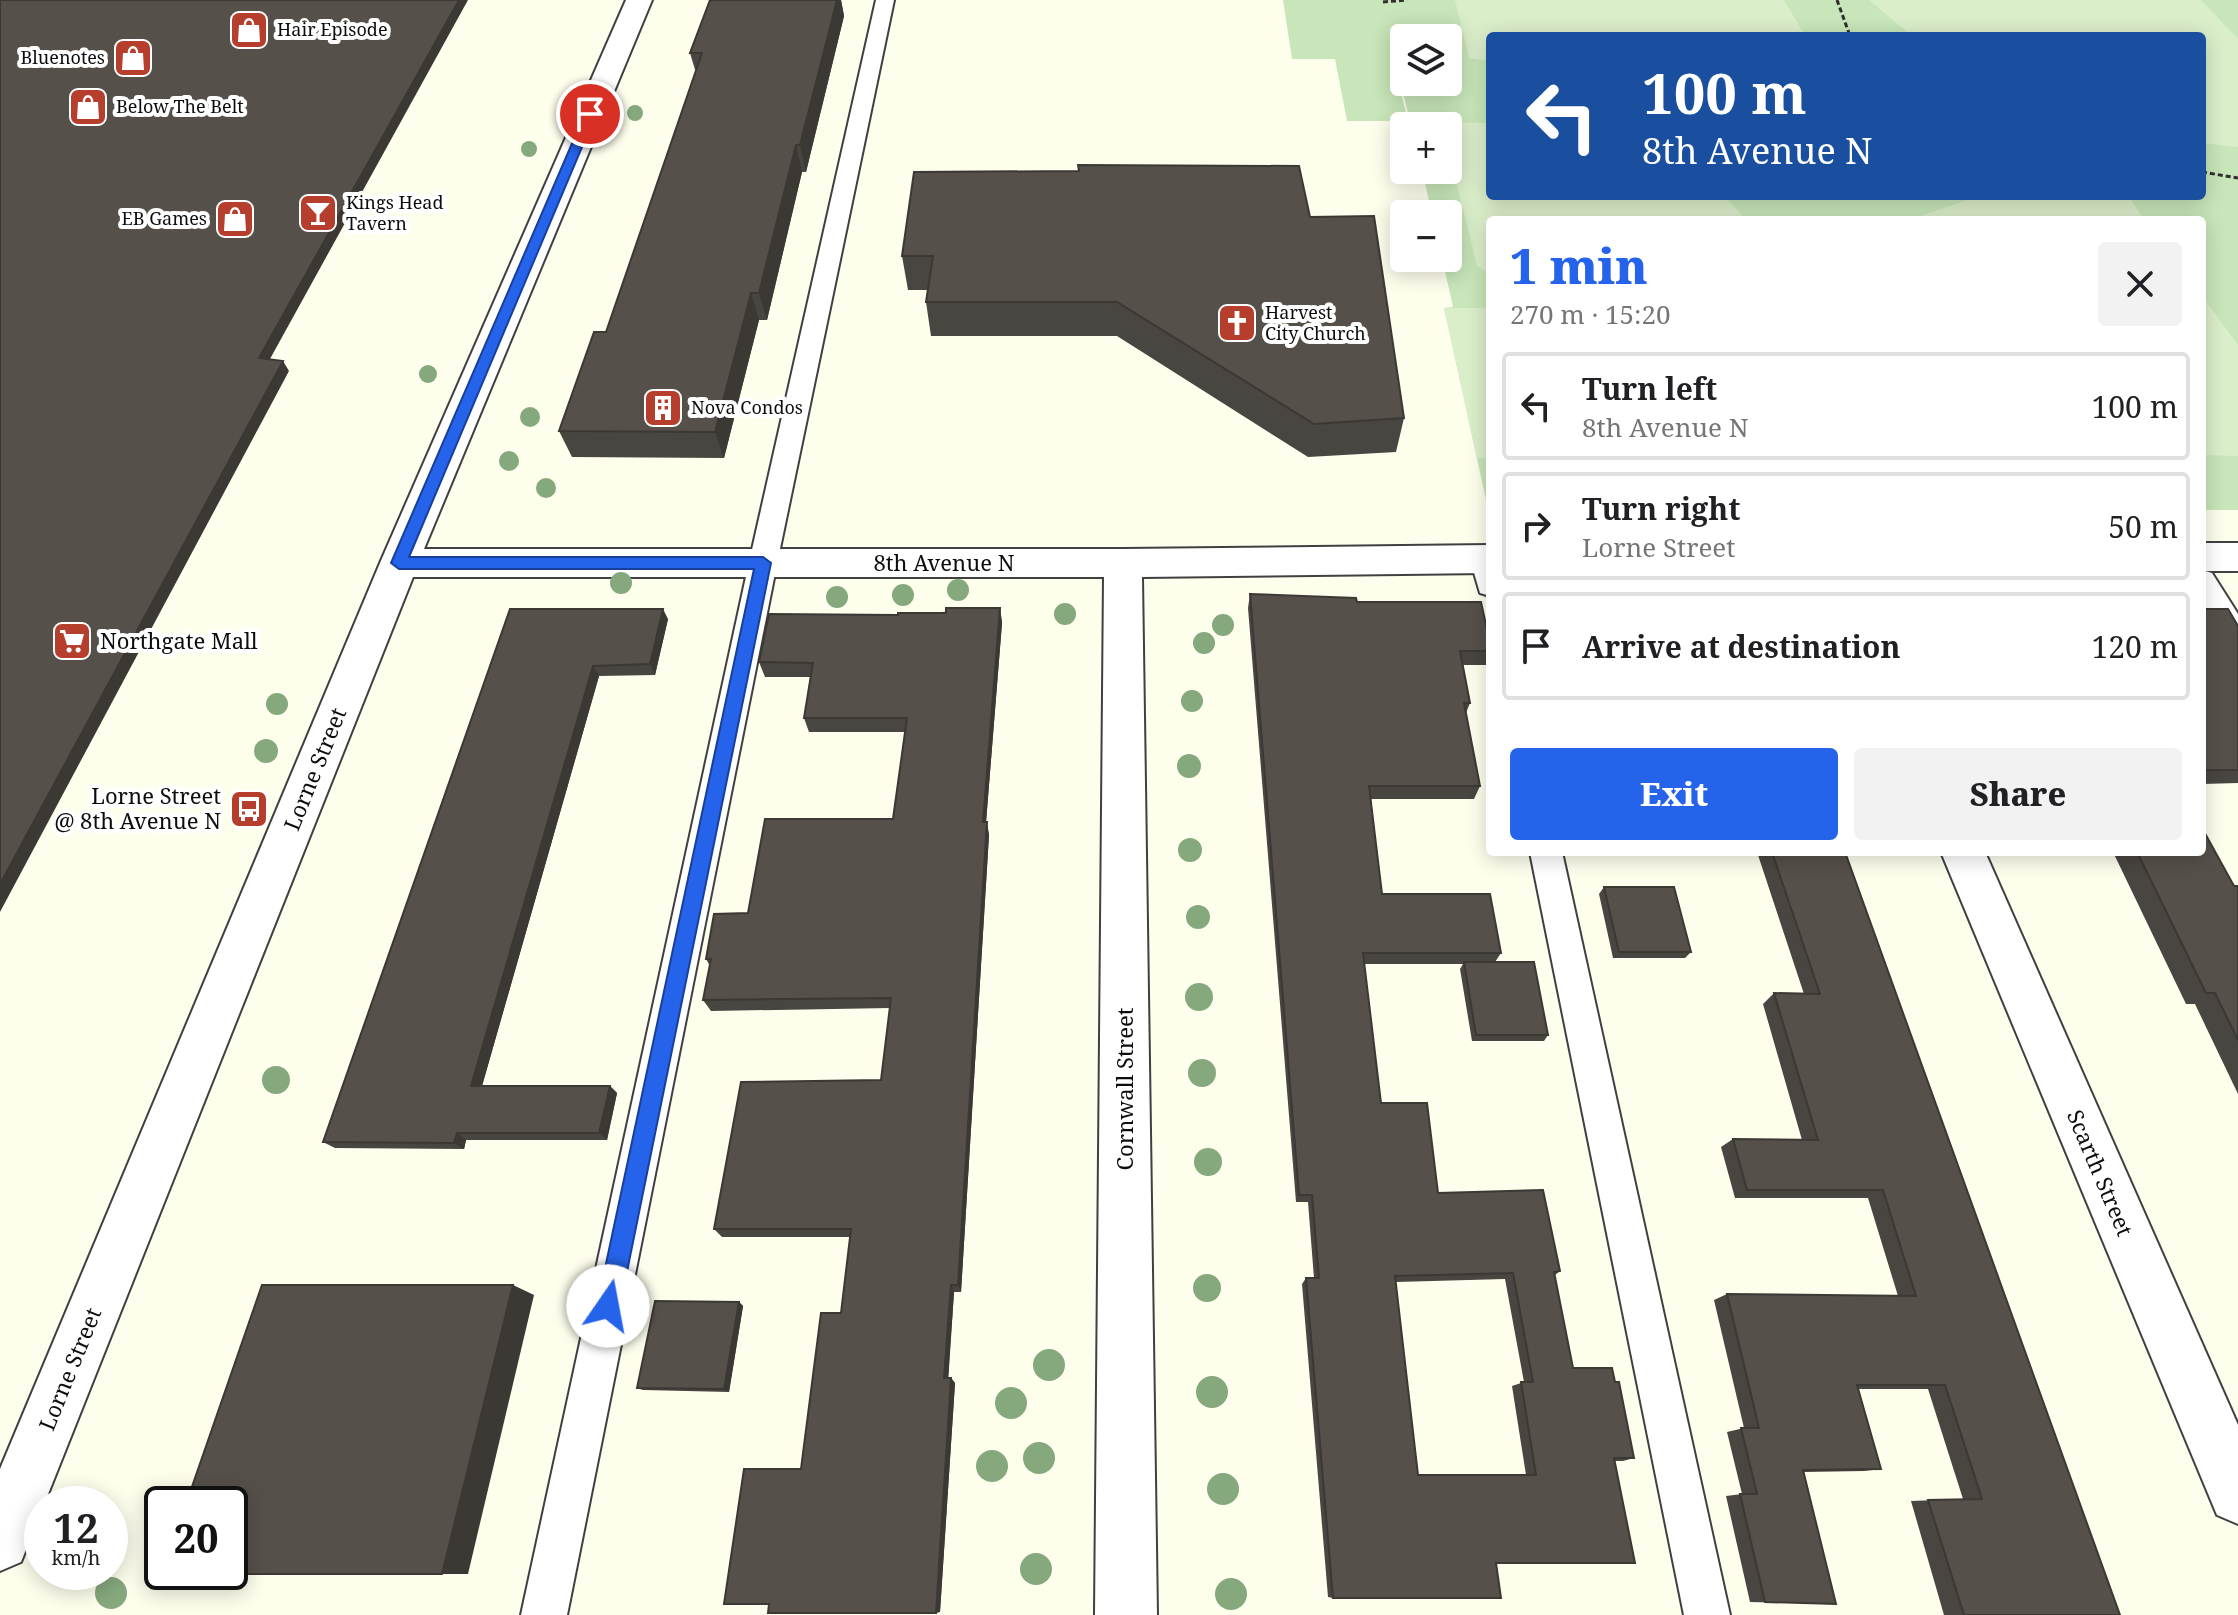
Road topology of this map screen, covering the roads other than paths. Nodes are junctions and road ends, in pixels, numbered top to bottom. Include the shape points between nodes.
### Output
1 (639, 0) edge
2 (885, 0) edge
3 (2206, 557) edge
4 (2238, 557) edge
5 (399, 563) junction
6 (763, 563) junction
7 (1123, 563) junction
8 (1486, 568) edge
9 (2206, 587) edge
10 (2238, 638) edge
11 (1547, 856) edge
12 (1965, 856) edge
13 (2238, 1494) edge
14 (0, 1541) edge
15 (544, 1615) edge
16 (1126, 1615) edge
17 (1707, 1615) edge

1 - 5 street, Lorne Street
2 - 6 lane
3 - 4 street
5 - 6 street, 8th Avenue N
5 - 14 street, Lorne Street
6 - 7 street, 8th Avenue N
6 - 15 lane
7 - 8 street, 8th Avenue N
7 - 16 street, Cornwall Street
9 - 10 lane
11 - 17 lane
12 - 13 street, Scarth Street

